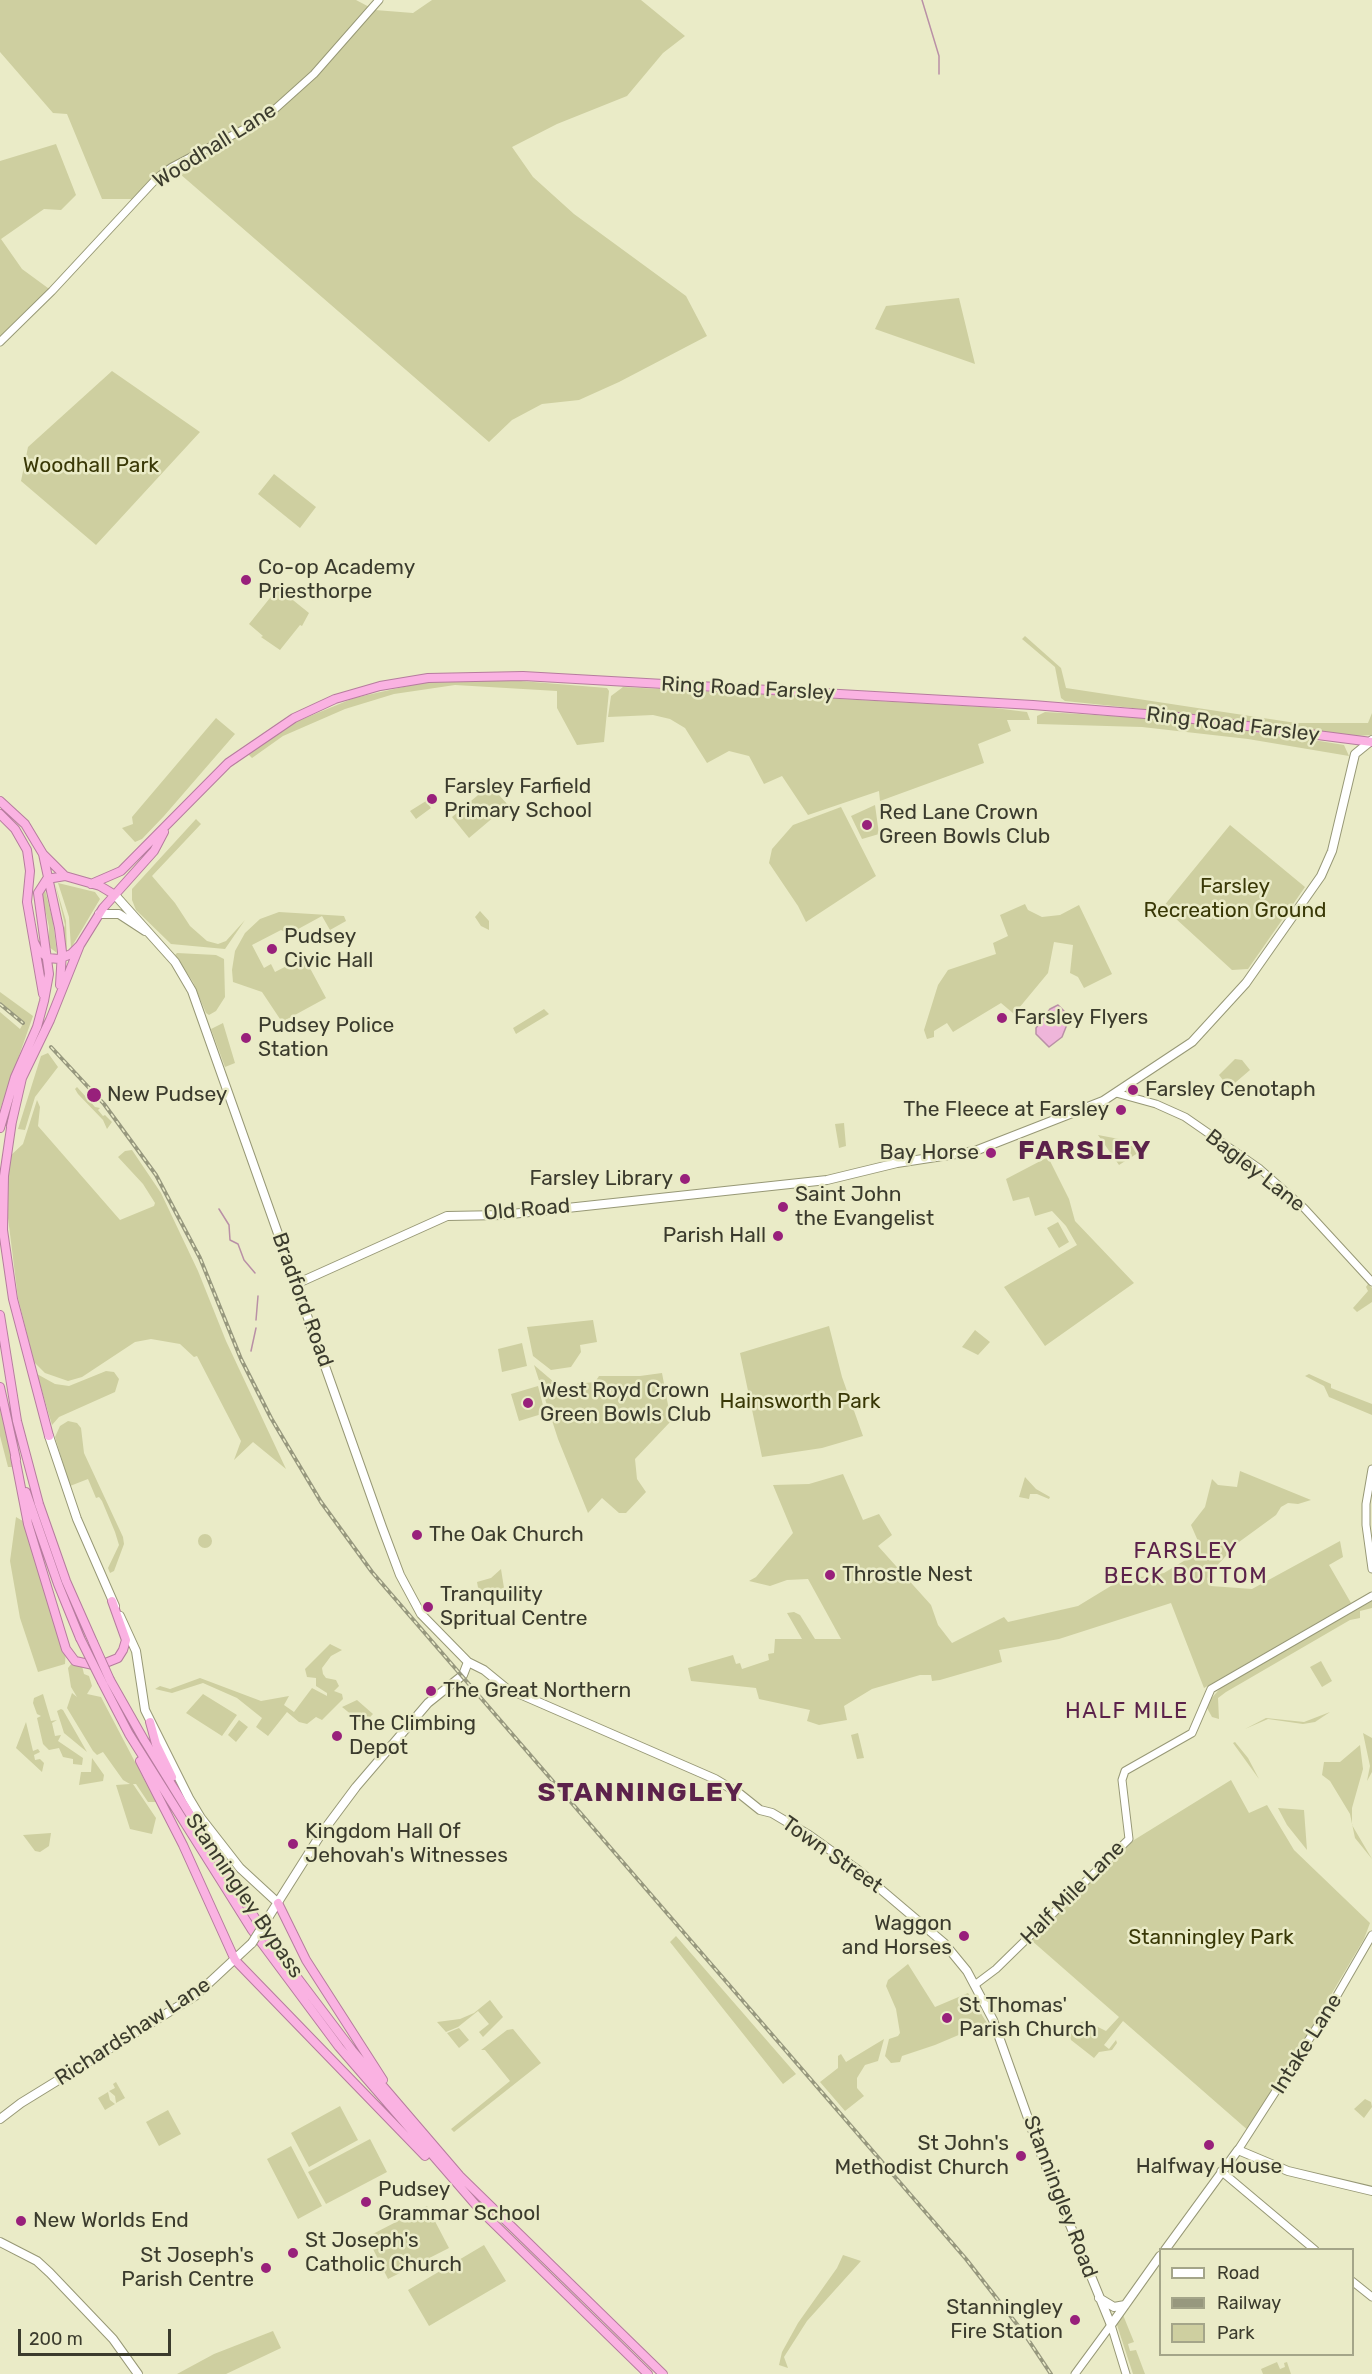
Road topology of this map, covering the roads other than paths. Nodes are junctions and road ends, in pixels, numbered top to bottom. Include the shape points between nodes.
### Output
1 (379, 0) edge
2 (0, 342) edge
3 (1346, 740) junction
4 (1371, 742) edge
5 (1355, 754) junction
6 (0, 801) edge
7 (0, 814) edge
8 (169, 824) junction
9 (43, 854) junction
10 (64, 876) junction
11 (47, 879) junction
12 (91, 884) junction
13 (116, 895) junction
14 (102, 910) junction
15 (146, 932) junction
16 (34, 942) junction
17 (80, 945) junction
18 (46, 957) junction
19 (62, 958) junction
20 (59, 992) junction
21 (44, 1001) junction
22 (1116, 1093) junction
23 (12, 1121) junction
24 (0, 1128) edge
25 (0, 1179) edge
26 (1372, 1282) edge
27 (296, 1284) junction
28 (0, 1315) edge
29 (0, 1387) edge
30 (49, 1436) joint
31 (15, 1457) junction
32 (1372, 1469) edge
33 (1372, 1569) edge
34 (1372, 1596) edge
35 (112, 1602) junction
36 (468, 1662) junction
37 (106, 1681) junction
38 (150, 1722) junction
39 (129, 1734) junction
40 (196, 1827) junction
41 (278, 1903) junction
42 (1372, 1935) edge
43 (235, 1960) junction
44 (976, 1984) junction
45 (993, 2020) joint
46 (394, 2099) junction
47 (0, 2119) edge
48 (1238, 2150) junction
49 (1221, 2171) junction
50 (1372, 2192) edge
51 (481, 2211) junction
52 (0, 2242) edge
53 (1166, 2248) edge
54 (1313, 2248) edge
55 (1159, 2259) edge
56 (1354, 2281) edge
57 (1372, 2297) edge
58 (1099, 2298) junction
59 (1126, 2304) junction
60 (1111, 2325) junction
61 (138, 2374) edge
62 (648, 2374) edge
63 (663, 2374) edge
64 (1075, 2374) edge
65 (1126, 2374) edge

1 - 2 street, Woodhall Lane via 314,74 265,118 157,178
3 - 4 highway, Ring Road Farsley
3 - 5 main road
3 - 8 highway, Ring Road Farsley via 1170,716 1033,705 523,676 428,678 335,699 294,718 228,763
4 - 5 main road
5 - 22 main road via 1332,851 1321,876 1292,920 1246,983 1192,1042
6 - 9 highway via 25,824
7 - 16 highway via 22,839 30,871 27,902
8 - 12 highway via 121,871
8 - 13 highway via 154,851
9 - 10 highway
9 - 11 highway
10 - 11 highway
10 - 12 highway
11 - 18 highway via 38,897
11 - 19 highway
12 - 13 highway
12 - 14 highway via 103,896
13 - 14 highway
13 - 15 main road, Bradford Road
14 - 15 main road, Bradford Road via 119,914
14 - 17 highway
15 - 27 main road, Bradford Road via 175,962 192,991
16 - 18 highway
16 - 21 highway
17 - 19 highway
17 - 20 highway
18 - 19 highway
18 - 21 highway via 49,974
19 - 20 highway
20 - 23 highway via 54,1012 22,1078
21 - 24 highway
22 - 26 street, Bagley Lane via 1185,1117 1260,1169 1304,1208
22 - 27 main road, Old Road via 975,1151 807,1183 502,1215 447,1216
23 - 25 highway
23 - 30 highway via 4,1176 3,1230 13,1299
27 - 36 main road, Bradford Road via 400,1575 421,1614
28 - 37 highway, Stanningley Bypass, bridge via 17,1420 39,1504
29 - 31 highway, Stanningley Bypass
30 - 35 main road via 70,1500
31 - 35 highway via 28,1524 66,1649 75,1660 98,1666 118,1658 126,1640
31 - 37 highway, Stanningley Bypass, bridge via 58,1584 80,1638
32 - 33 street via 1366,1504
34 - 44 street, Half Mile Lane via 1211,1689 1192,1733 1125,1771 1122,1780 1130,1839
35 - 38 main road via 136,1651 142,1700
36 - 41 main road via 463,1675 428,1703 356,1787
36 - 44 main road, Town Street via 525,1698 716,1779 760,1810 809,1835 938,1936
37 - 39 highway, Stanningley Bypass
37 - 40 highway, Stanningley Bypass
38 - 40 highway via 156,1744
38 - 41 main road via 201,1818 240,1868
39 - 43 highway
39 - 51 highway, Stanningley Bypass via 259,1939 339,2047
40 - 46 highway, Stanningley Bypass via 275,1948
41 - 43 main road, Richardshaw Lane, bridge via 252,1943
41 - 46 highway via 306,1960
42 - 48 street, Intake Lane
43 - 47 main road, Richardshaw Lane via 195,1996
43 - 51 highway
44 - 45 main road, Town Street
45 - 58 main road, Stanningley Road
46 - 63 highway, Stanningley Bypass via 460,2176
48 - 49 main road
48 - 50 main road via 1288,2171
49 - 53 main road
49 - 54 street
51 - 62 highway, Stanningley Bypass
52 - 61 main road via 37,2261 50,2273 113,2339
55 - 59 main road
56 - 57 street
58 - 59 main road via 1114,2307
58 - 60 main road, Stanningley Road
59 - 60 main road
60 - 64 street
60 - 65 street, Stanningley Road

